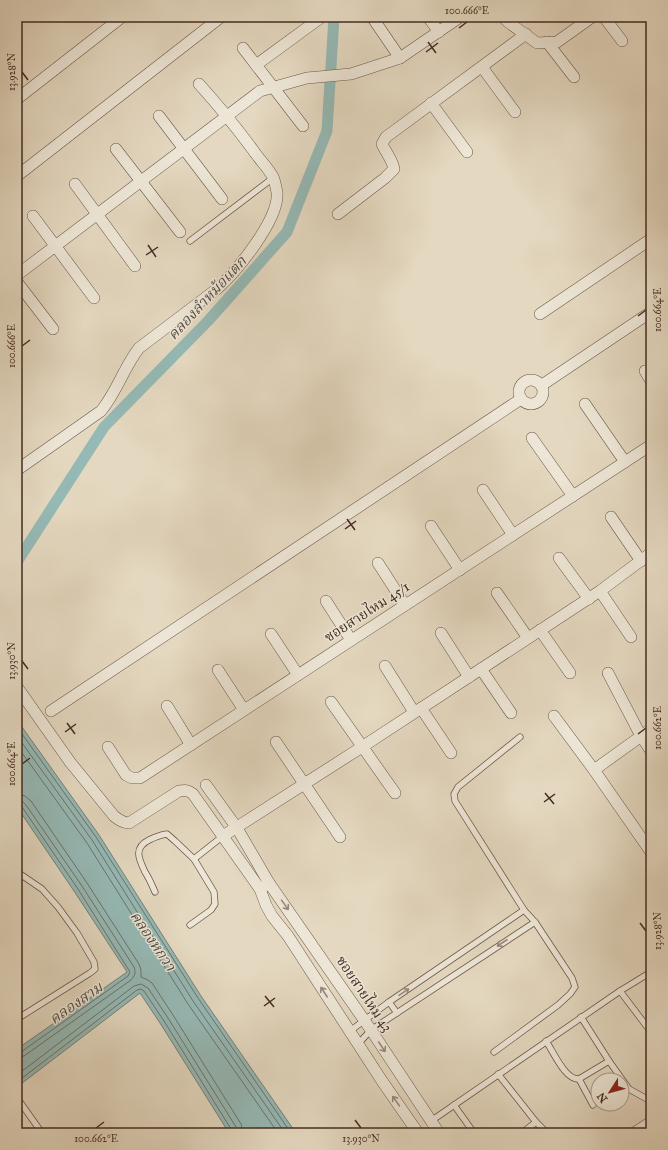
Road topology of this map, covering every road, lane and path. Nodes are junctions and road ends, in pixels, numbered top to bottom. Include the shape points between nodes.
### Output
1 (122, 17) edge
2 (221, 17) edge
3 (372, 17) edge
4 (428, 17) edge
5 (460, 17) edge
6 (503, 17) edge
7 (592, 17) edge
8 (604, 17) edge
9 (319, 19) dead end
10 (439, 32) junction
11 (526, 34) junction
12 (622, 41) dead end
13 (547, 42) junction
14 (243, 48) dead end
15 (400, 58) junction
16 (256, 65) junction
17 (482, 66) junction
18 (574, 77) dead end
19 (199, 84) dead end
20 (273, 88) junction
21 (17, 99) edge
22 (432, 103) junction
23 (515, 112) dead end
24 (159, 116) dead end
25 (227, 116) junction
26 (303, 126) dead end
27 (116, 149) dead end
28 (183, 149) junction
29 (467, 152) dead end
30 (17, 176) edge
31 (273, 178) junction
32 (141, 181) junction
33 (75, 184) dead end
34 (222, 199) dead end
35 (98, 214) junction
36 (338, 214) dead end
37 (33, 216) dead end
38 (180, 232) dead end
39 (651, 239) edge
40 (190, 241) dead end
41 (56, 246) junction
42 (136, 266) dead end
43 (17, 275) edge
44 (17, 282) edge
45 (94, 298) dead end
46 (651, 312) edge
47 (540, 314) dead end
48 (53, 329) dead end
49 (542, 385) junction
50 (521, 399) junction
51 (584, 404) dead end
52 (532, 438) dead end
53 (651, 445) edge
54 (625, 462) junction
55 (17, 470) edge
56 (484, 490) dead end
57 (573, 496) junction
58 (611, 517) dead end
59 (430, 526) dead end
60 (513, 535) junction
61 (651, 554) edge
62 (559, 558) dead end
63 (641, 561) junction
64 (378, 563) dead end
65 (460, 570) junction
66 (600, 591) junction
67 (496, 593) dead end
68 (589, 599) junction
69 (326, 601) dead end
70 (405, 605) junction
71 (540, 630) junction
72 (441, 633) dead end
73 (271, 634) dead end
74 (632, 637) dead end
75 (528, 638) junction
76 (351, 640) junction
77 (385, 666) dead end
78 (482, 669) junction
79 (218, 670) dead end
80 (570, 673) dead end
81 (608, 673) dead end
82 (298, 675) junction
83 (469, 677) junction
84 (17, 686) edge
85 (331, 702) dead end
86 (167, 706) dead end
87 (244, 710) junction
88 (418, 710) junction
89 (51, 711) dead end
90 (511, 713) dead end
91 (554, 716) dead end
92 (651, 729) edge
93 (641, 736) junction
94 (520, 737) dead end
95 (276, 742) dead end
96 (191, 745) junction
97 (108, 747) dead end
98 (362, 747) junction
99 (651, 751) edge
100 (451, 753) dead end
101 (594, 770) junction
102 (206, 785) dead end
103 (304, 785) junction
104 (395, 793) dead end
105 (236, 828) junction
106 (223, 836) junction
107 (340, 837) dead end
108 (651, 852) edge
109 (194, 859) junction
110 (17, 872) edge
111 (270, 883) junction
112 (260, 890) junction
113 (155, 892) dead end
114 (524, 910) junction
115 (535, 922) junction
116 (190, 925) dead end
117 (651, 972) edge
118 (620, 991) junction
119 (389, 1002) junction
120 (397, 1013) junction
121 (581, 1017) junction
122 (17, 1019) edge
123 (364, 1021) junction
124 (371, 1030) junction
125 (350, 1031) junction
126 (651, 1032) edge
127 (546, 1041) junction
128 (358, 1044) junction
129 (494, 1052) dead end
130 (608, 1061) junction
131 (498, 1074) junction
132 (579, 1080) junction
133 (651, 1099) edge
134 (590, 1100) edge
135 (20, 1102) dead end
136 (454, 1106) junction
137 (431, 1121) junction
138 (536, 1122) junction
139 (651, 1122) edge
140 (42, 1133) edge
141 (418, 1133) edge
142 (439, 1133) edge
143 (474, 1133) edge
144 (522, 1133) edge
145 (547, 1133) edge
146 (634, 1133) edge

1 - 21 street
2 - 30 street
3 - 15 street
4 - 10 street
5 - 10 street
6 - 11 street
7 - 13 street via 557,42
8 - 12 street
9 - 16 street
10 - 15 street
11 - 13 street via 537,42
11 - 17 street
13 - 18 street
14 - 16 street
15 - 20 street via 351,74 307,78
16 - 20 street
17 - 22 street
17 - 23 street
19 - 25 street
20 - 25 street via 260,91
20 - 26 street
22 - 29 street
22 - 36 street via 386,137 382,144 392,161 394,169 390,174
24 - 28 street
25 - 28 street
25 - 31 street
27 - 32 street
28 - 32 street
28 - 34 street
31 - 40 lane
31 - 55 street via 277,193 264,230 226,281 139,348 101,411
32 - 35 street
32 - 38 street
33 - 35 street
35 - 41 street
35 - 42 street
37 - 41 street
39 - 47 street
41 - 43 street
41 - 45 street
44 - 48 street
46 - 49 street
49 - 50 street via 544,394 536,403 528,404
49 - 50 street via 535,380 523,383 519,391
50 - 89 street
51 - 54 street
52 - 57 street
53 - 54 street, ซอยสายไหม 45/1
54 - 57 street, ซอยสายไหม 45/1
56 - 60 street
57 - 60 street, ซอยสายไหม 45/1
58 - 63 street
59 - 65 street
60 - 65 street, ซอยสายไหม 45/1
61 - 63 street
62 - 68 street
63 - 66 street
64 - 70 street
65 - 70 street, ซอยสายไหม 45/1
66 - 68 street
66 - 74 street
67 - 75 street
68 - 71 street
69 - 76 street
70 - 76 street, ซอยสายไหม 45/1
71 - 75 street
71 - 80 street
72 - 83 street
73 - 82 street
75 - 78 street
76 - 82 street, ซอยสายไหม 45/1
77 - 88 street
78 - 83 street
78 - 90 street
79 - 87 street
81 - 93 street
82 - 87 street, ซอยสายไหม 45/1
83 - 88 street
84 - 106 street via 70,762 120,821 129,823 179,791 185,790 193,794
85 - 98 street
86 - 96 street
87 - 96 street, ซอยสายไหม 45/1
88 - 98 street
88 - 100 street
91 - 101 street
92 - 93 street
93 - 99 street
93 - 101 street
94 - 114 lane via 458,787 454,794 458,806
95 - 103 street
96 - 97 street, ซอยสายไหม 45/1 via 140,778 126,775
98 - 103 street
98 - 104 street
101 - 108 street
102 - 105 street, ซอยสายไหม 43
103 - 105 street
103 - 107 street
105 - 106 street
105 - 111 street, ซอยสายไหม 43
106 - 109 lane
106 - 112 street
109 - 113 lane via 167,834 141,846 138,854
109 - 116 lane via 214,892 215,904 211,910
110 - 122 lane via 42,889 58,907 77,933 94,962 95,969
111 - 112 street
111 -> 123 street, ซอยสายไหม 43
125 -> 112 street via 288,936 272,916
114 - 115 lane
119 -> 114 lane
115 -> 120 lane
115 - 129 lane via 572,978 575,987 558,1005
117 - 118 lane
118 - 121 lane
118 - 126 lane
119 - 120 lane
119 - 123 lane
120 - 124 lane
121 - 127 lane
121 - 130 lane
123 - 124 street, ซอยสายไหม 43
123 - 125 lane
124 - 128 lane
124 -> 137 street, ซอยสายไหม 43
125 - 128 street
127 - 131 lane
127 - 132 lane via 566,1073 574,1080
141 -> 128 street
130 - 132 lane
130 - 133 lane via 629,1089
131 - 136 lane
131 - 138 lane
132 - 134 lane
135 - 140 lane
136 - 137 lane
136 - 143 lane
137 - 142 street, ซอยสายไหม 43
138 - 144 lane
138 - 145 lane
139 - 146 street

